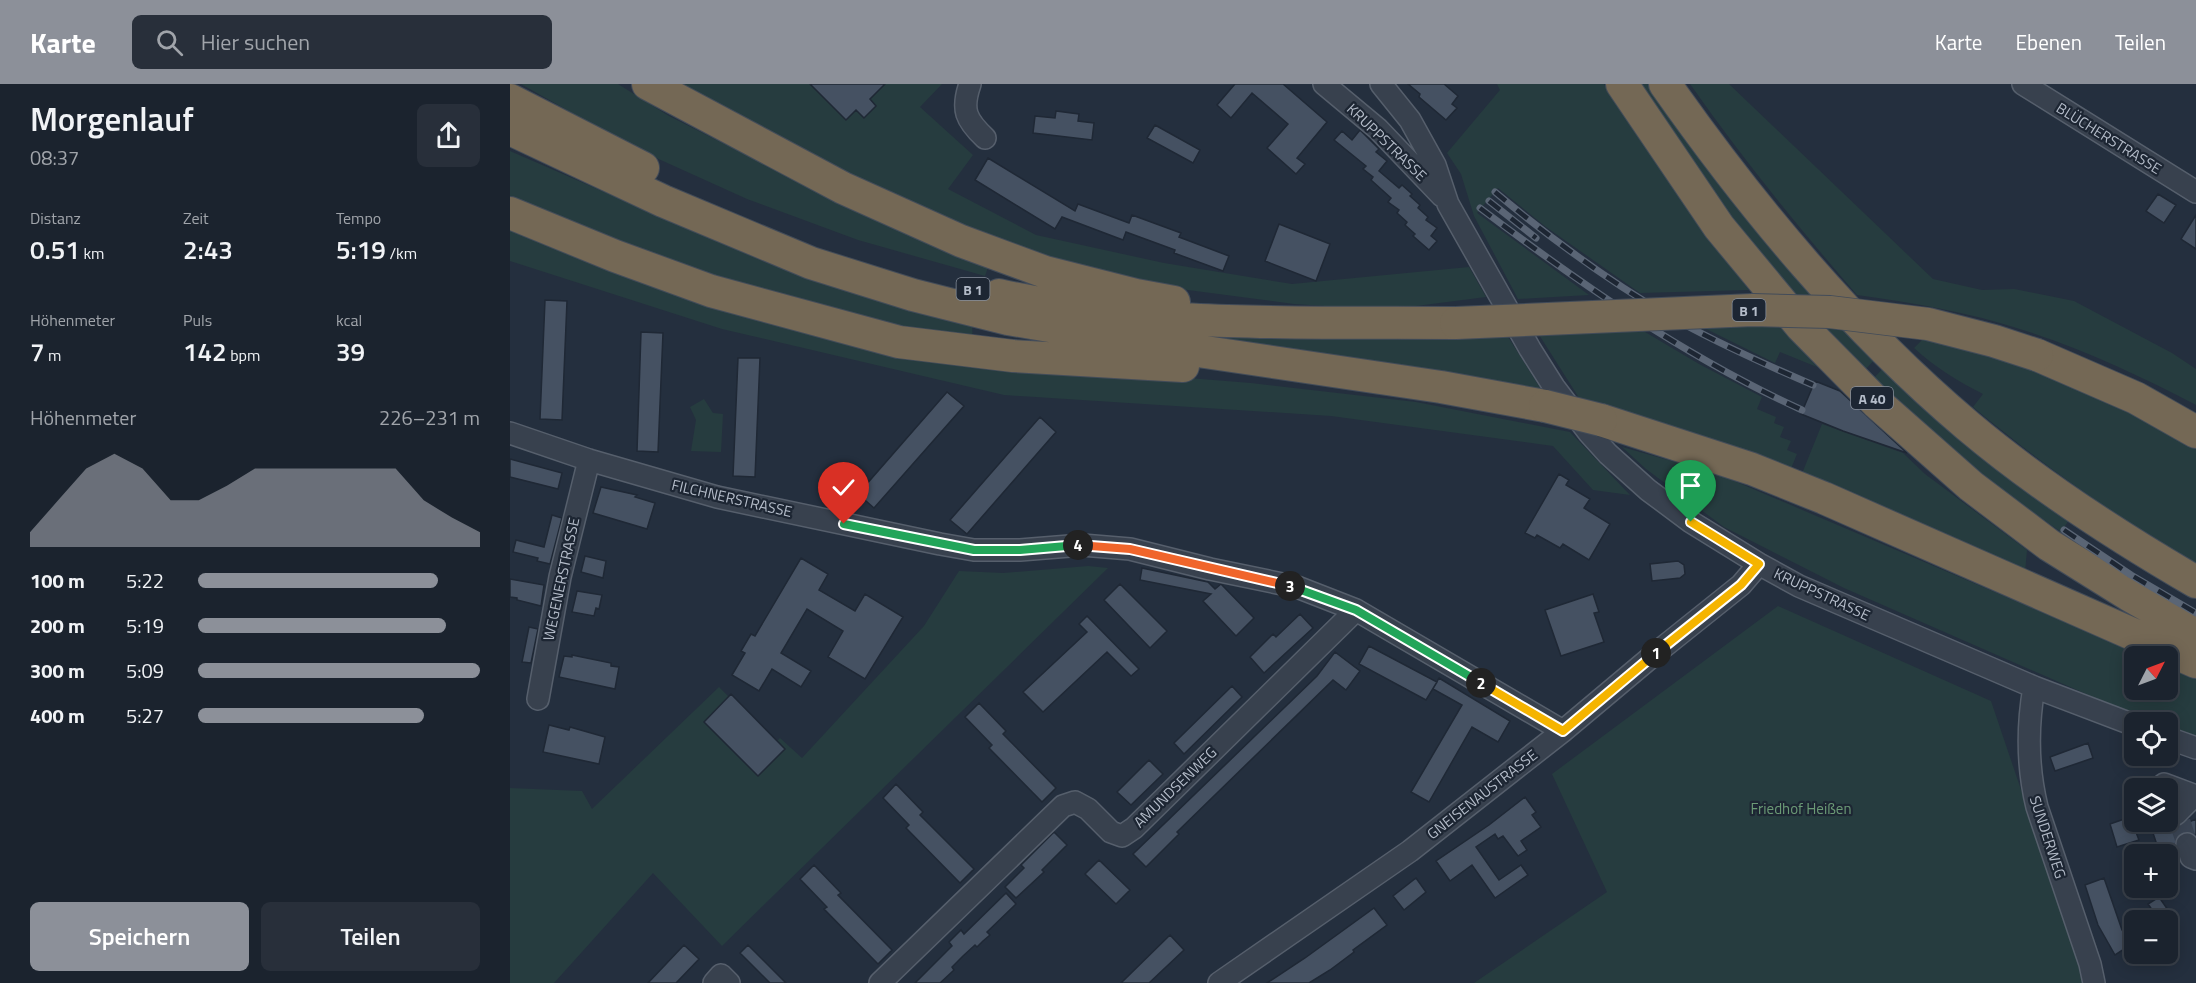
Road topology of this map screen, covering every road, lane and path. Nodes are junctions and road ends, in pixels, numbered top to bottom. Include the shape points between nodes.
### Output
1 (648, 84) edge
2 (970, 84) edge
3 (1324, 84) edge
4 (1381, 84) edge
5 (1622, 84) edge
6 (1665, 84) edge
7 (2023, 84) edge
8 (514, 117) edge
9 (985, 138) dead end
10 (2196, 192) edge
11 (1448, 204) junction
12 (510, 213) edge
13 (1284, 322) junction
14 (1363, 376) junction
15 (2196, 432) edge
16 (510, 433) edge
17 (589, 460) junction
18 (1759, 564) junction
19 (2196, 582) edge
20 (1356, 610) junction
21 (2196, 633) edge
22 (2196, 662) edge
23 (2034, 687) junction
24 (538, 699) dead end
25 (2124, 721) edge
26 (1563, 731) junction
27 (2178, 742) edge
28 (2196, 748) edge
29 (2178, 789) edge
30 (2195, 796) edge
31 (2178, 813) edge
32 (714, 983) edge
33 (729, 983) edge
34 (880, 983) edge
35 (1218, 983) edge
36 (2094, 983) edge

1 - 13 highway via 843,188 961,241 1046,272 1136,295
2 - 9 street via 966,114
3 - 11 street, KRUPPSTRASSE via 1378,129
4 - 11 street, KRUPPSTRASSE via 1410,120 1436,165
5 - 21 highway, A 40 via 1719,227 1801,326 1877,403 1971,486 2049,545
6 - 19 highway, A 40 via 1706,143 1798,257 1921,383 2021,467 2102,524
7 - 10 street, BLÜCHERSTRASSE
8 - 13 highway, B 1 via 819,246 917,277 1009,297 1131,316
8 - 14 highway via 663,201 811,263 913,295 1008,319
11 - 18 street, KRUPPSTRASSE via 1530,349 1567,407 1589,433 1648,490
12 - 14 highway via 711,291 899,342 1013,357
13 - 15 highway, B 1, bridge via 1456,323 1753,310 1830,312 1928,324 2037,355 2136,398
14 - 22 highway, bridge via 1545,406 1752,469
16 - 17 street, FILCHNERSTRASSE
17 - 20 street, FILCHNERSTRASSE via 717,497 974,550 1082,545 1130,549 1297,587
17 - 24 street, WEGENERSTRASSE via 560,577
18 - 23 street, KRUPPSTRASSE via 1799,586
18 - 26 street, GNEISENAUSTRASSE via 1741,585
20 - 26 street, FILCHNERSTRASSE
20 - 34 street, AMUNDSENWEG via 1134,828 1122,836 1111,832 1075,802 1063,806
23 - 25 street, KRUPPSTRASSE
23 - 36 street, SUNDERWEG via 2029,714 2030,781
26 - 35 street, GNEISENAUSTRASSE via 1410,850
27 - 28 street
29 - 30 street
30 - 31 street
32 - 33 street via 721,975

